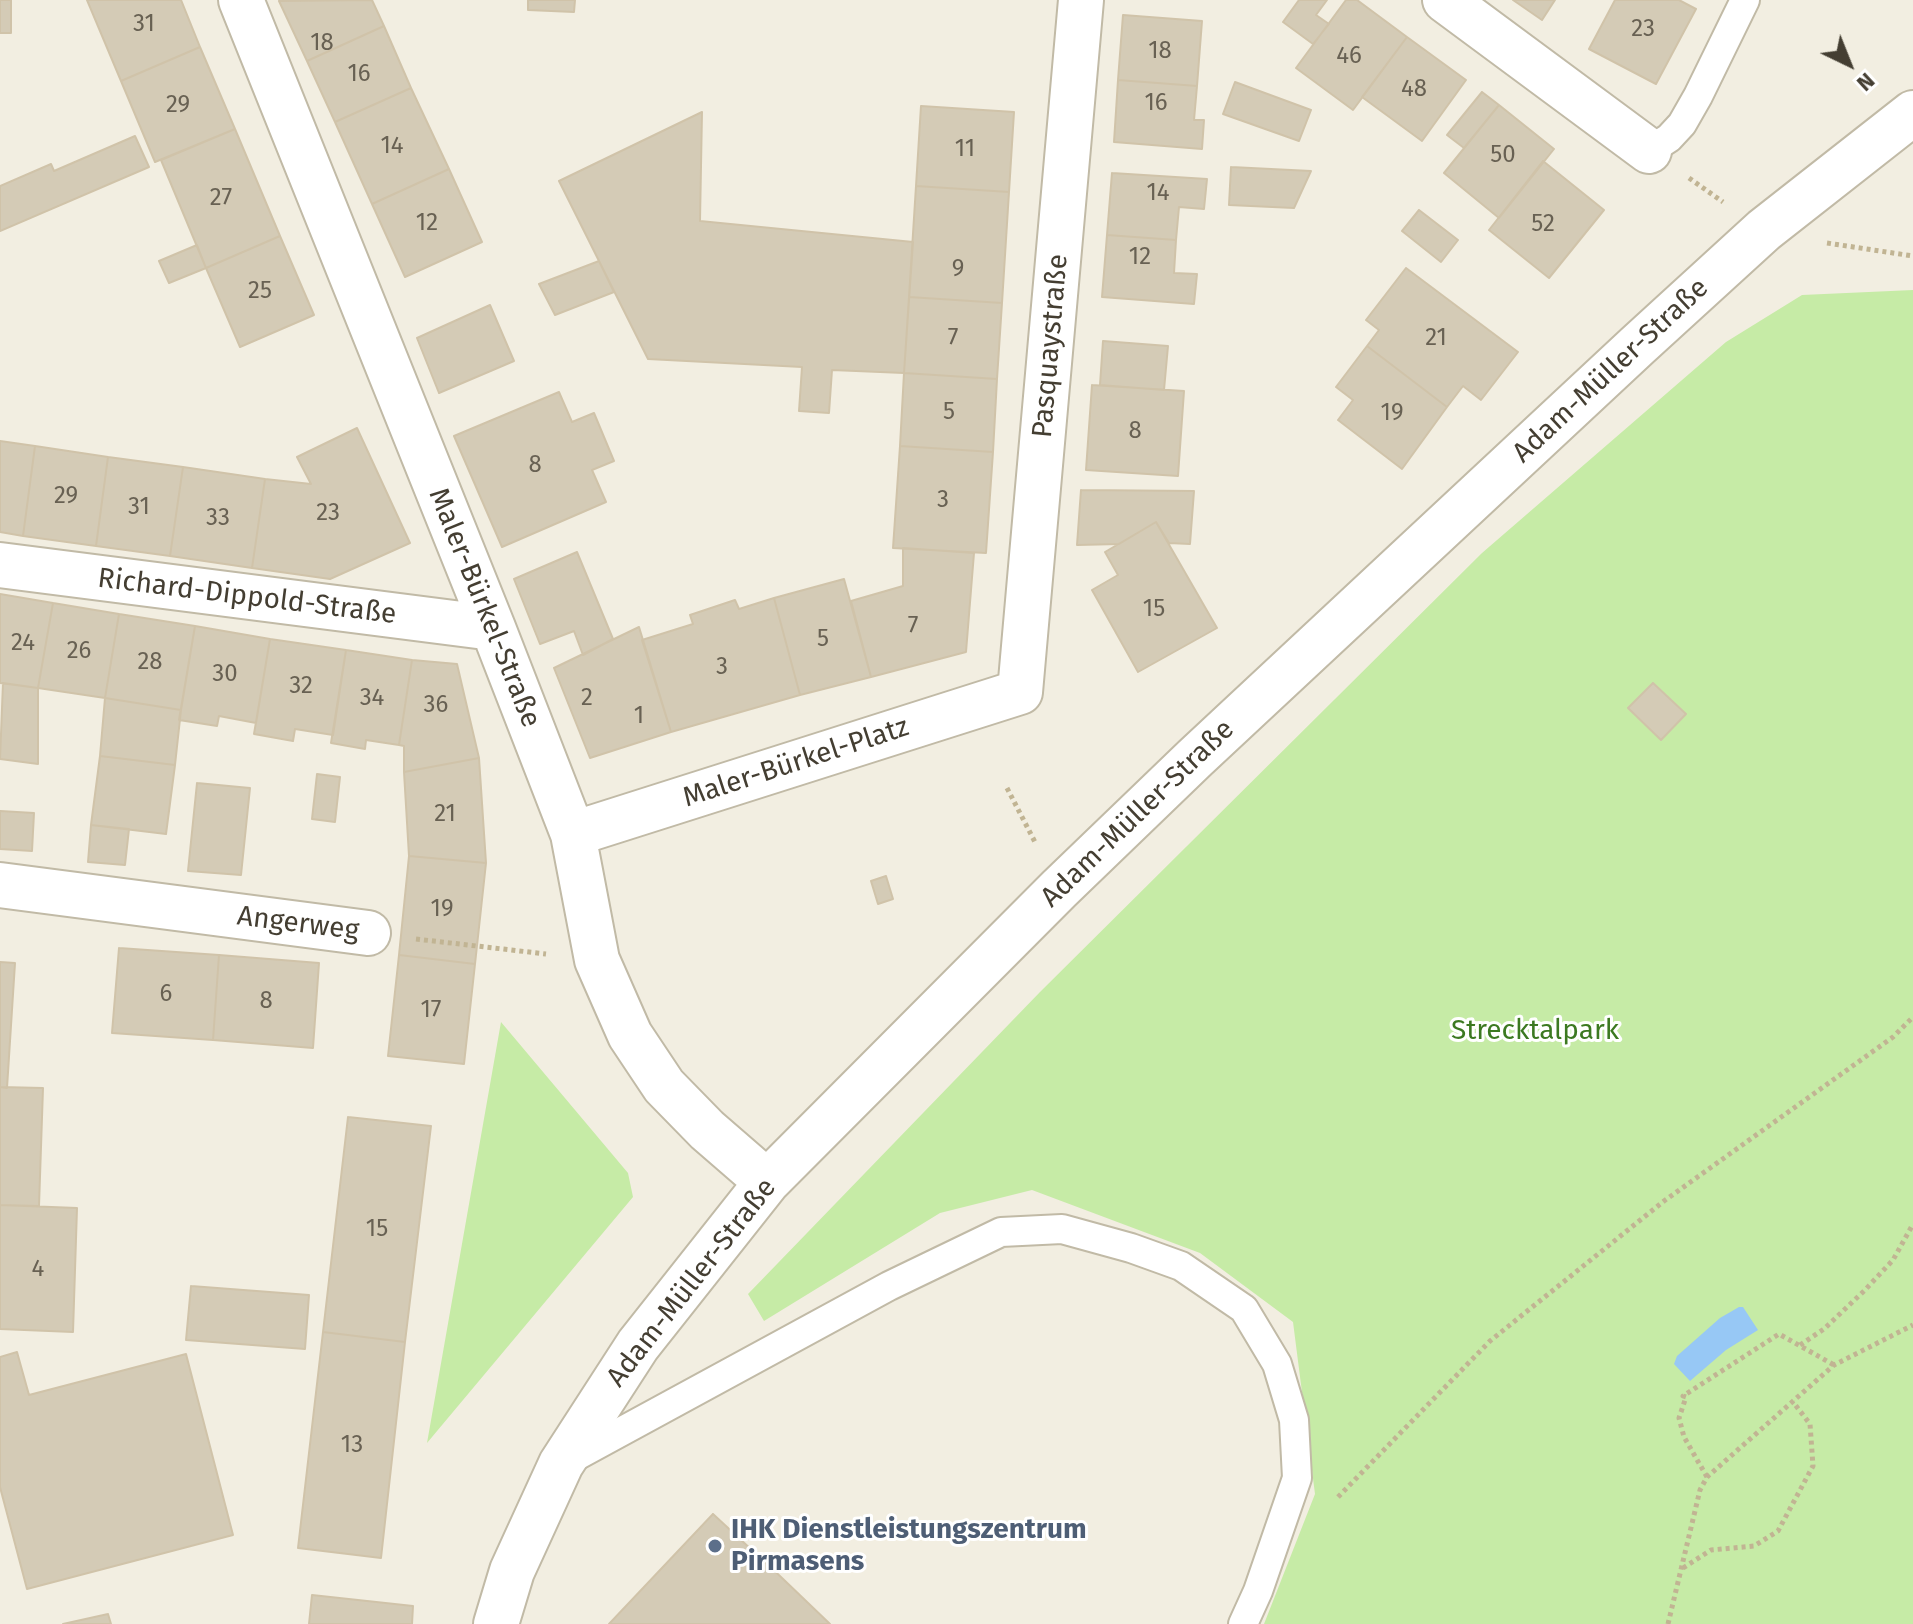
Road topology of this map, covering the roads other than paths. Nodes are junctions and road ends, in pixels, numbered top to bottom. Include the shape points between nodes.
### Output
1 (241, 0) edge
2 (1081, 0) edge
3 (1445, 0) edge
4 (1745, 0) edge
5 (1913, 113) edge
6 (1649, 151) joint
7 (0, 565) edge
8 (493, 628) junction
9 (1020, 692) joint
10 (573, 834) junction
11 (0, 885) edge
12 (368, 933) road end
13 (767, 1182) junction
14 (561, 1464) junction
15 (496, 1624) edge
16 (1243, 1624) edge

1 - 8 street, Maler-Bürkel-Straße
2 - 9 street, Pasquaystraße
3 - 6 street
4 - 6 lane via 1682,124
5 - 13 street, Adam-Müller-Straße via 1764,230 1195,758
7 - 8 street, Richard-Dippold-Straße
8 - 10 street, Maler-Bürkel-Straße
9 - 10 street, Maler-Bürkel-Platz
10 - 13 street, Maler-Bürkel-Straße via 597,960 630,1035 664,1086
11 - 12 street, Angerweg
13 - 14 street, Adam-Müller-Straße via 638,1345
14 - 15 street, Adam-Müller-Straße via 512,1571
14 - 16 lane via 889,1286 1001,1232 1062,1229 1181,1266 1244,1309 1277,1364 1294,1420 1297,1478

